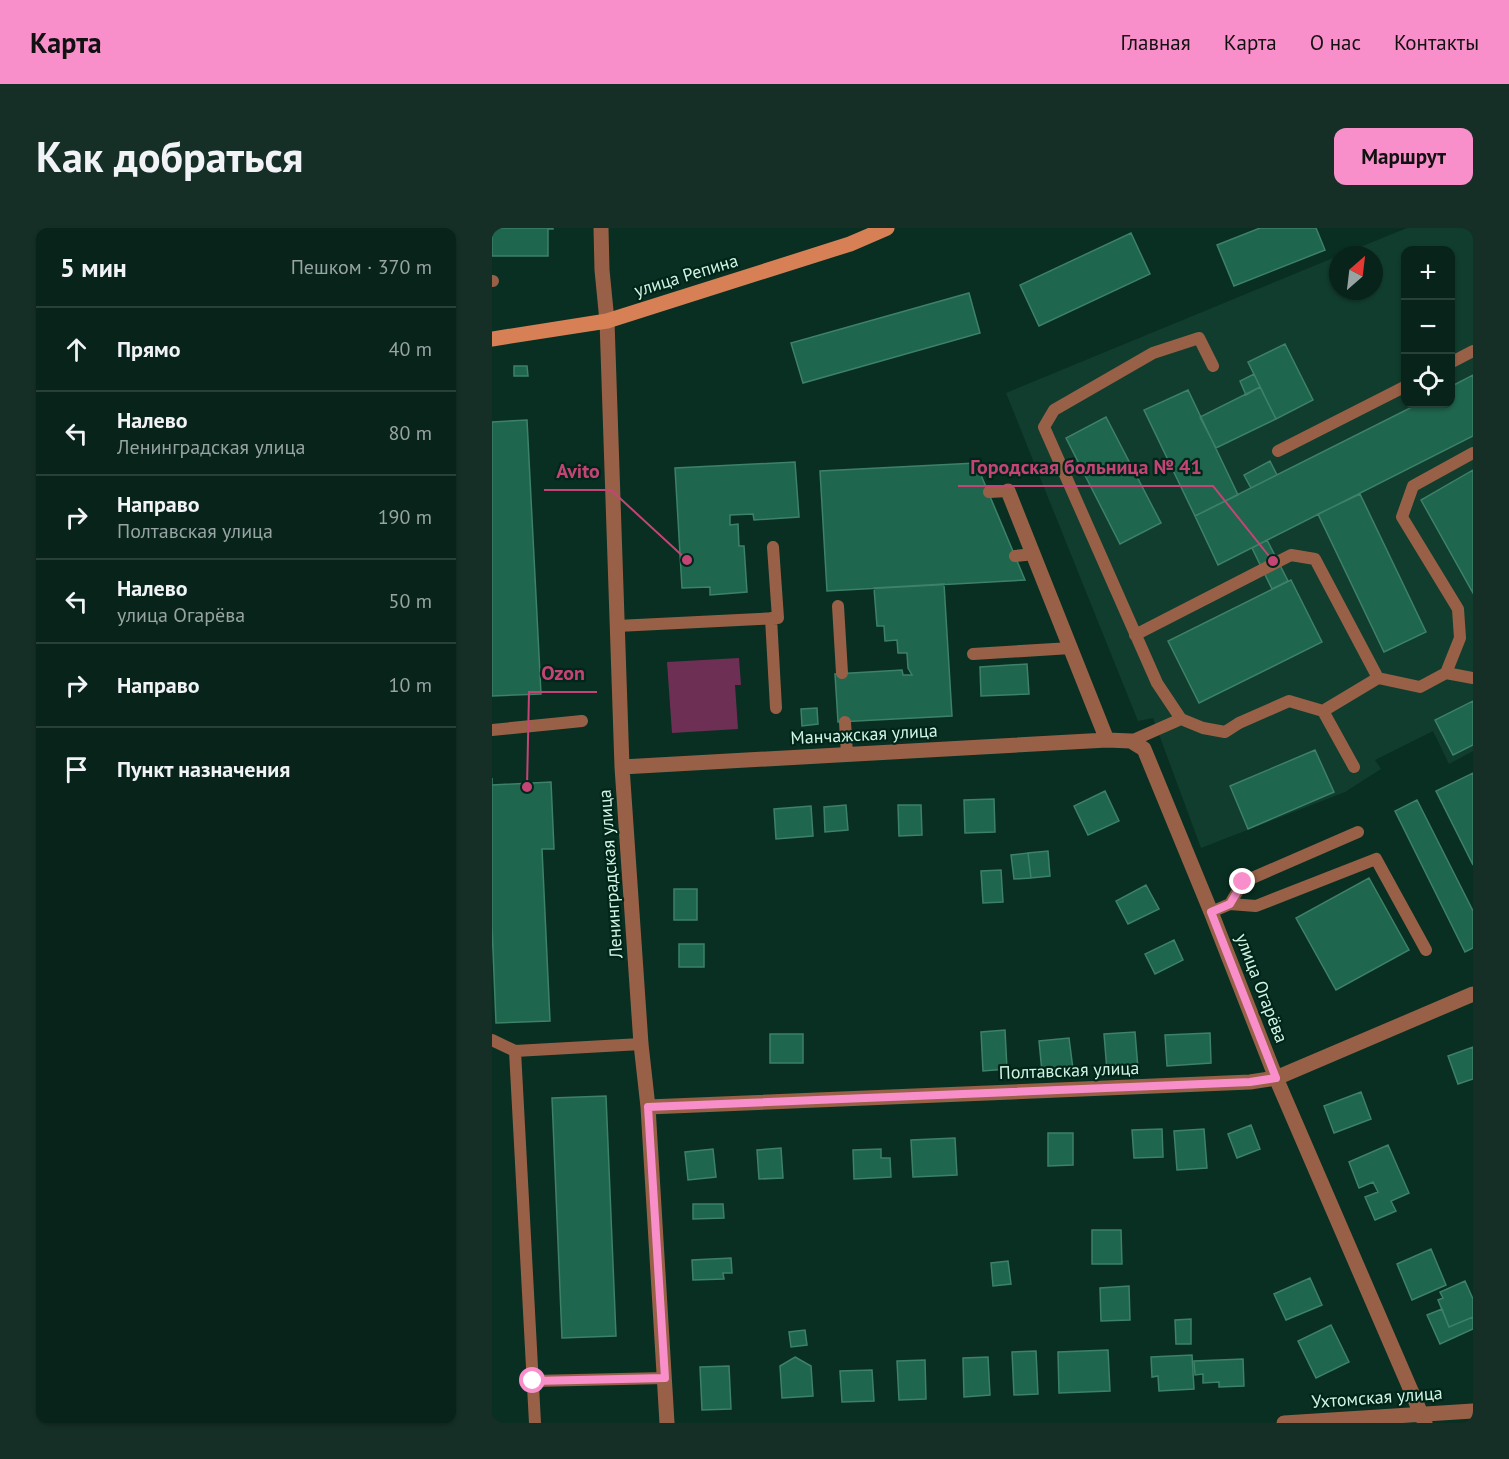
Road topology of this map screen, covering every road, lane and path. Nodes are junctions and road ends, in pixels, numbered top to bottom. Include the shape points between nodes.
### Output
1 (601, 228) edge
2 (887, 228) edge
3 (607, 321) junction
4 (492, 339) edge
5 (1473, 351) edge
6 (1455, 360) edge
7 (1213, 366) dead end
8 (1401, 389) edge
9 (1278, 451) dead end
10 (1473, 453) edge
11 (1008, 491) joint
12 (988, 492) dead end
13 (774, 547) dead end
14 (1034, 554) junction
15 (1015, 556) dead end
16 (838, 606) dead end
17 (771, 618) junction
18 (617, 626) junction
19 (1135, 635) junction
20 (1071, 648) junction
21 (973, 654) dead end
22 (842, 673) dead end
23 (1446, 673) junction
24 (1378, 678) junction
25 (1473, 678) edge
26 (776, 708) dead end
27 (1323, 711) junction
28 (1181, 719) junction
29 (582, 721) dead end
30 (845, 722) dead end
31 (492, 730) edge
32 (1107, 740) junction
33 (1131, 741) junction
34 (847, 754) junction
35 (622, 767) junction
36 (1354, 767) dead end
37 (1358, 832) dead end
38 (1230, 904) junction
39 (1211, 912) junction
40 (1425, 950) dead end
41 (1473, 994) edge
42 (492, 1041) edge
43 (641, 1044) junction
44 (515, 1051) junction
45 (1276, 1078) junction
46 (648, 1107) junction
47 (665, 1378) junction
48 (533, 1381) junction
49 (1473, 1411) edge
50 (1424, 1419) edge
51 (535, 1423) edge
52 (667, 1423) edge
53 (1284, 1423) edge

1 - 3 street, Ленинградская улица
2 - 3 main road, улица Репина via 850,244
3 - 4 main road, улица Репина
3 - 18 street, Ленинградская улица
5 - 6 lane
7 - 19 lane via 1199,338 1153,353 1054,410 1044,427
8 - 9 lane
10 - 23 lane via 1413,486 1402,517 1458,609 1460,638
11 - 12 lane
11 - 14 street
13 - 17 lane via 778,618
14 - 15 lane
14 - 20 street
16 - 22 lane
17 - 18 lane
17 - 26 lane
18 - 35 street, Ленинградская улица
19 - 24 lane via 1291,555 1315,559
19 - 28 lane via 1157,683
20 - 21 lane
20 - 32 street
23 - 24 lane via 1420,687
23 - 25 lane
24 - 27 lane
27 - 28 lane via 1289,701 1225,732
27 - 36 lane
28 - 33 lane
29 - 31 lane
30 - 34 lane
32 - 33 street
32 - 34 street, Манчажская улица
33 - 39 street, улица Огарёва via 1144,749
34 - 35 street, Манчажская улица
35 - 43 street, Ленинградская улица
37 - 38 lane via 1243,882
38 - 39 lane
38 - 40 lane via 1256,906 1376,859
39 - 45 street, улица Огарёва
41 - 45 street, Полтавская улица
42 - 44 lane
43 - 44 lane
43 - 46 street, Ленинградская улица
44 - 48 lane
45 - 46 street, Полтавская улица
45 - 50 street, улица Огарёва
46 - 47 street, Ленинградская улица
47 - 48 lane
47 - 52 street, Ленинградская улица
48 - 51 lane
49 - 50 street, Ухтомская улица
50 - 53 street, Ухтомская улица

